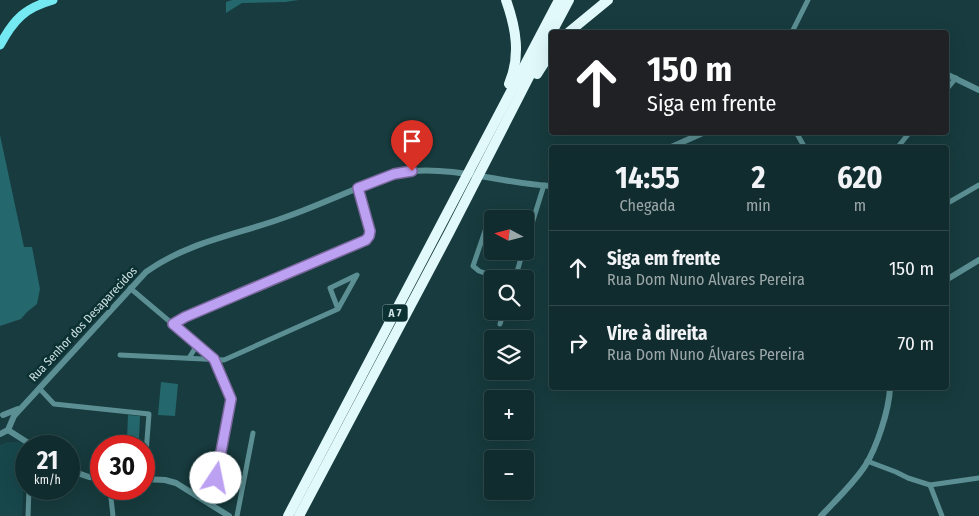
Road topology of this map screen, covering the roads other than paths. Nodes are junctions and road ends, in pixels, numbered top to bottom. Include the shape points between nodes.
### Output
1 (53, 0) edge
2 (506, 0) edge
3 (559, 0) edge
4 (569, 0) edge
5 (608, 0) edge
6 (808, 0) edge
7 (554, 30) edge
8 (571, 30) edge
9 (793, 30) edge
10 (549, 39) edge
11 (0, 45) edge
12 (549, 55) edge
13 (949, 75) edge
14 (956, 78) junction
15 (949, 86) edge
16 (979, 90) edge
17 (522, 91) junction
18 (501, 111) junction
19 (698, 135) edge
20 (908, 135) edge
21 (676, 145) edge
22 (899, 145) edge
23 (548, 185) edge
24 (979, 185) edge
25 (358, 188) junction
26 (949, 202) edge
27 (534, 218) edge
28 (484, 234) edge
29 (979, 260) edge
30 (484, 273) edge
31 (949, 278) edge
32 (130, 288) junction
33 (338, 309) junction
34 (501, 320) edge
35 (173, 324) junction
36 (500, 324) dead end
37 (195, 343) junction
38 (120, 355) dead end
39 (189, 358) junction
40 (214, 359) junction
41 (39, 388) junction
42 (890, 390) edge
43 (24, 406) junction
44 (2, 415) edge
45 (9, 427) junction
46 (254, 432) dead end
47 (0, 434) edge
48 (19, 435) edge
49 (147, 435) edge
50 (867, 461) junction
51 (979, 478) edge
52 (155, 480) edge
53 (930, 485) junction
54 (29, 500) edge
55 (111, 500) edge
56 (211, 505) junction
57 (28, 516) edge
58 (113, 516) edge
59 (229, 516) edge
60 (237, 516) edge
61 (288, 516) edge
62 (299, 516) edge
63 (821, 516) edge
64 (942, 516) edge

1 - 11 main road via 22,14
2 - 18 highway, A 7 via 514,26 516,53
3 - 18 highway, A 7
4 - 7 highway, A 7
5 - 8 highway
6 - 9 street
10 - 17 highway, A 7
12 - 17 highway via 527,89
13 - 14 street
14 - 15 street
14 - 16 street
17 - 62 highway, A 7
18 - 61 highway, A 7
19 - 21 street
20 - 22 street
23 - 25 street, Rua Senhor dos Desaparecidos via 424,170 402,172
23 - 27 street
24 - 26 street
25 - 32 street, Rua Senhor dos Desaparecidos via 284,218 201,242 160,262
25 - 35 street via 370,231 366,240
28 - 30 street via 473,266
29 - 31 street
32 - 35 street
32 - 41 street, Rua Senhor dos Desaparecidos
33 - 33 street via 343,301 357,276 330,288
33 - 40 street via 224,360
34 - 36 street
35 - 37 street
37 - 39 street
37 - 40 street
38 - 39 street
39 - 40 street
40 - 56 street via 231,399
41 - 43 street, Rua Senhor dos Desaparecidos
41 - 49 street via 54,404 149,414
42 - 50 street via 885,421
43 - 44 street, Rua Senhor dos Desaparecidos
43 - 45 street, Rua Senhor dos Desaparecidos
44 - 45 street via 7,417
45 - 47 street
45 - 48 street
46 - 60 street
50 - 53 street
50 - 63 street
51 - 53 street
52 - 56 street via 176,483
53 - 64 street
54 - 57 street
55 - 58 street
56 - 59 street

